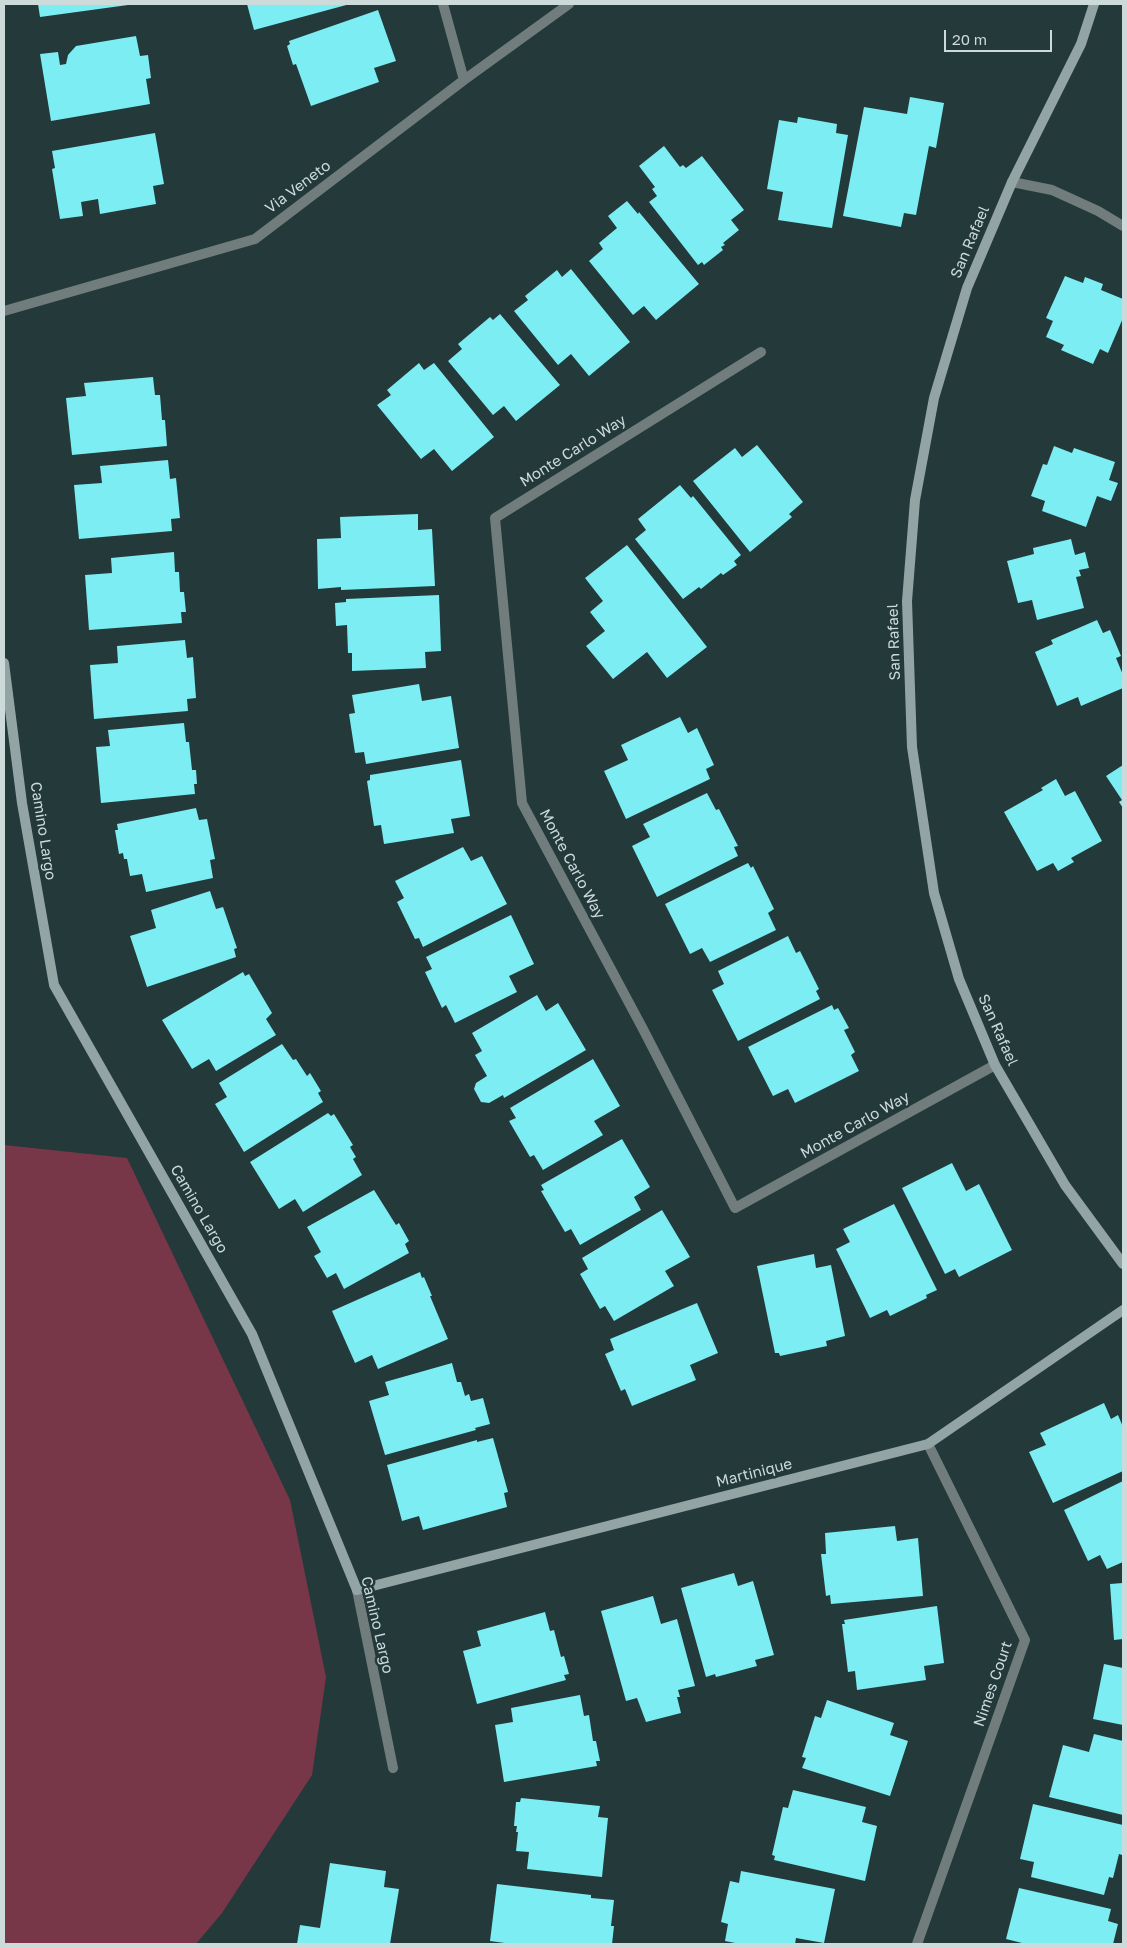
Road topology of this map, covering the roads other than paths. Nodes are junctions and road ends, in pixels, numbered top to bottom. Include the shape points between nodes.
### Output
1 (443, 4) edge
2 (569, 4) edge
3 (1094, 4) edge
4 (464, 80) junction
5 (1012, 182) junction
6 (1123, 226) edge
7 (4, 311) edge
8 (761, 352) dead end
9 (4, 663) edge
10 (995, 1065) junction
11 (1123, 1264) edge
12 (1123, 1310) edge
13 (928, 1444) junction
14 (357, 1590) junction
15 (393, 1768) dead end
16 (917, 1944) edge

1 - 4 street
2 - 4 street, Via Veneto
3 - 5 street, San Rafael via 1081,44
4 - 7 street, Via Veneto via 255,238
5 - 6 street via 1052,190
5 - 10 street, San Rafael via 967,288 934,398 915,500 907,602 912,747 934,893 959,979
8 - 10 street, Monte Carlo Way via 495,518 522,802 735,1208
9 - 14 street, Camino Largo via 22,803 54,984 252,1334
10 - 11 street, San Rafael via 1065,1185
12 - 13 street, Martinique
13 - 14 street, Martinique
13 - 16 street, Nimes Court via 1025,1640
14 - 15 street, Camino Largo

